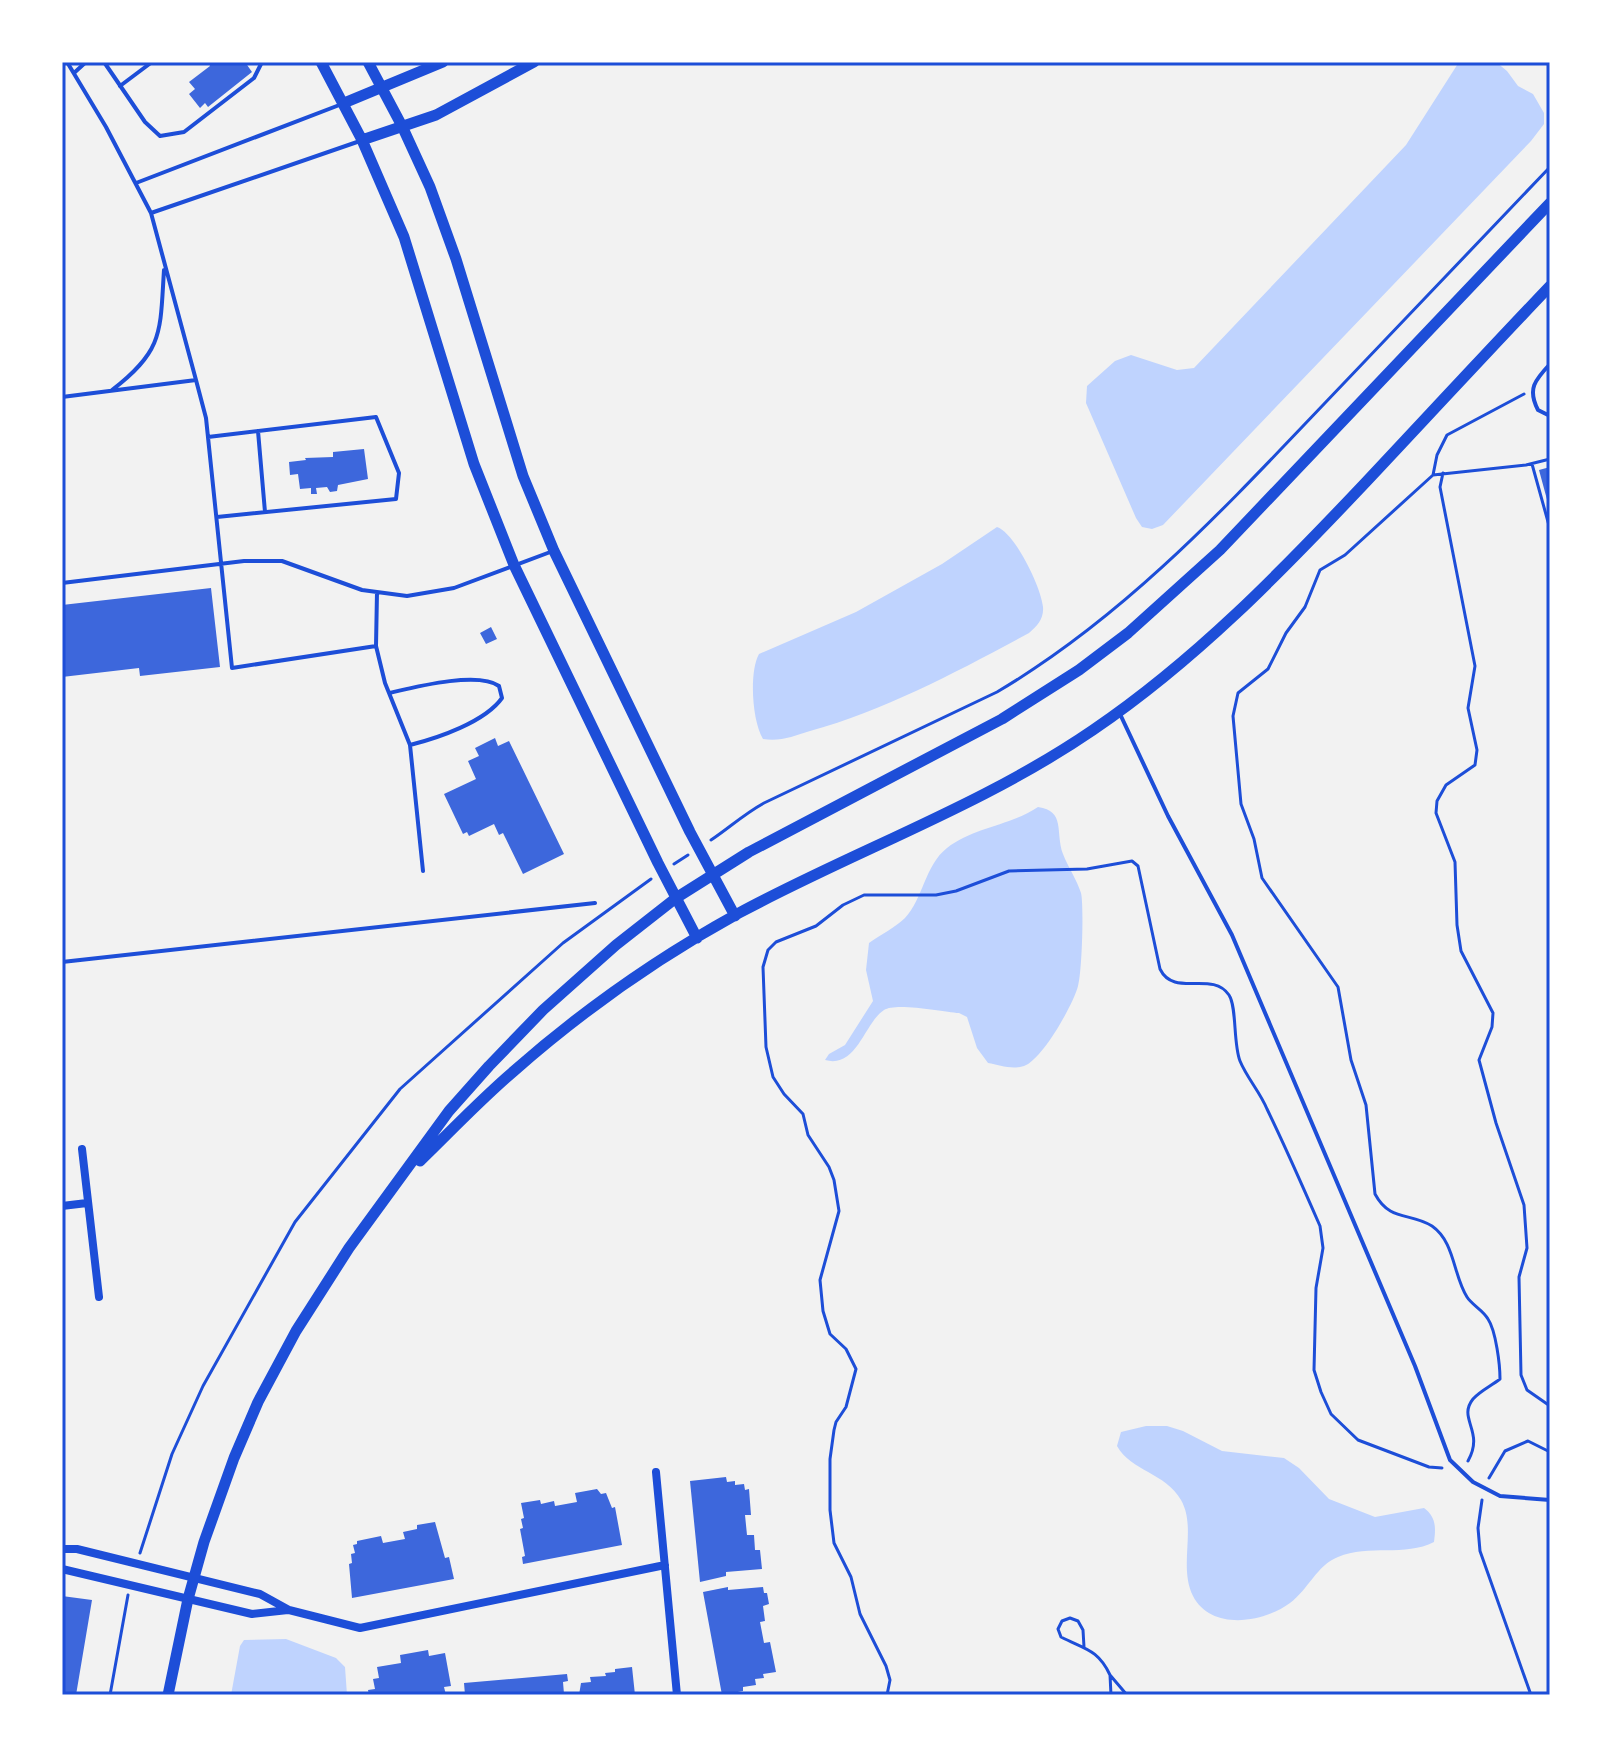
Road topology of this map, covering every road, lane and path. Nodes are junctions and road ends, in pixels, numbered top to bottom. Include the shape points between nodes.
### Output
1 (67, 62) edge
2 (86, 62) edge
3 (104, 62) edge
4 (152, 62) edge
5 (262, 62) edge
6 (321, 62) edge
7 (368, 62) edge
8 (443, 62) edge
9 (534, 62) edge
10 (74, 73) junction
11 (120, 86) junction
12 (383, 89) junction
13 (344, 103) junction
14 (402, 126) junction
15 (362, 140) junction
16 (1550, 167) edge
17 (136, 183) junction
18 (1550, 203) edge
19 (151, 213) junction
20 (164, 263) junction
21 (1550, 286) edge
22 (1550, 364) edge
23 (196, 380) junction
24 (1531, 390) junction
25 (110, 391) junction
26 (62, 397) edge
27 (1550, 416) edge
28 (258, 431) junction
29 (208, 437) junction
30 (1550, 459) edge
31 (1532, 464) junction
32 (1443, 473) junction
33 (1433, 475) junction
34 (265, 513) junction
35 (217, 517) junction
36 (1550, 529) edge
37 (554, 551) junction
38 (222, 564) junction
39 (514, 565) junction
40 (62, 583) edge
41 (377, 592) junction
42 (376, 646) junction
43 (389, 693) junction
44 (1119, 712) junction
45 (410, 745) junction
46 (698, 848) junction
47 (423, 871) dead end
48 (662, 871) junction
49 (712, 873) junction
50 (676, 898) junction
51 (595, 903) dead end
52 (735, 916) junction
53 (697, 938) junction
54 (62, 962) edge
55 (82, 1149) dead end
56 (398, 1182) junction
57 (87, 1203) junction
58 (62, 1206) edge
59 (99, 1297) dead end
60 (1550, 1406) edge
61 (1550, 1452) edge
62 (1456, 1466) junction
63 (656, 1472) dead end
64 (1484, 1488) junction
65 (1550, 1500) edge
66 (62, 1549) edge
67 (137, 1563) junction
68 (665, 1565) junction
69 (62, 1569) edge
70 (194, 1576) junction
71 (130, 1586) junction
72 (188, 1599) junction
73 (289, 1610) junction
74 (1084, 1647) junction
75 (1110, 1675) junction
76 (110, 1695) edge
77 (168, 1695) edge
78 (677, 1695) edge
79 (887, 1695) edge
80 (1111, 1695) edge
81 (1127, 1695) edge
82 (1531, 1695) edge

1 - 10 lane
2 - 10 lane
3 - 11 lane
4 - 11 lane
5 - 11 lane via 254,78 174,135 160,136
6 - 13 street
7 - 12 street
8 - 12 street
9 - 14 street via 446,110
10 - 17 lane
12 - 13 street
12 - 14 street
13 - 15 street
13 - 17 lane
14 - 15 street
14 - 37 street via 445,228 523,476
15 - 19 lane
15 - 39 street via 404,237 474,464
16 - 46 path via 1212,522 1112,614 997,692 764,803
17 - 19 lane
18 - 49 street via 1220,550 1128,633 1002,719
19 - 20 lane
20 - 23 lane
20 - 25 lane via 156,344 139,369
21 - 44 street via 1240,612
22 - 24 lane
23 - 25 lane
23 - 29 lane
24 - 27 lane via 1538,410
24 - 33 path via 1447,435
25 - 26 lane
28 - 29 lane
28 - 34 lane
28 - 34 lane via 376,417 399,473 396,499
29 - 35 lane
30 - 31 path
31 - 32 path
31 - 36 path
32 - 33 path
32 - 60 path via 1440,487 1475,666 1468,708 1477,750 1475,765 1446,785 1436,813 1455,862 1461,951 1493,1013 1479,1060 1524,1205 1521,1375 1527,1390
33 - 62 path via 1345,555 1320,570 1268,669 1238,693 1233,716 1241,804 1262,878 1338,987 1351,1060 1366,1105 1375,1194 1382,1207 1430,1225 1444,1237 1466,1296 1489,1319 1500,1379 1469,1405 1475,1448 1468,1462
34 - 35 lane
35 - 38 lane
37 - 39 lane
37 - 46 street
38 - 40 lane
38 - 41 lane via 282,561
38 - 42 lane via 232,668
39 - 41 lane via 454,588 407,596
39 - 48 street
41 - 42 lane
42 - 43 lane
43 - 45 lane
43 - 45 lane via 473,680 491,680 499,686 502,698 494,709
44 - 52 street via 990,793
44 - 62 lane via 1232,935
45 - 47 lane
46 - 48 path
46 - 49 street
48 - 50 street
48 - 67 path via 563,943 400,1089 295,1222 203,1386 172,1454
49 - 50 street
49 - 52 street
50 - 53 street
50 - 56 street via 515,1038 449,1111
51 - 54 lane
52 - 53 street
53 - 56 street via 613,993 512,1072
55 - 57 street
56 - 70 street via 296,1331 258,1402
57 - 58 street
57 - 59 street
61 - 64 path via 1528,1441 1505,1451
62 - 64 lane
62 - 79 path via 1429,1467 1358,1440 1331,1414 1314,1370 1320,1226 1266,1105 1241,1063 1227,992 1219,986 1164,978 1138,866 1132,861 1087,869 1009,871 956,891 874,893 843,905 816,926 768,950 763,967 766,1047 773,1077 803,1114 808,1135 834,1180 839,1211 820,1280 823,1311 830,1334 856,1369 834,1430 830,1510 834,1543 886,1666
63 - 68 street
64 - 65 lane via 1500,1496
64 - 82 path via 1480,1551
66 - 67 street
67 - 70 street
68 - 73 street via 370,1628
68 - 78 street
69 - 71 street
70 - 72 street
70 - 73 street via 260,1594
71 - 72 street
71 - 76 path
72 - 73 street via 252,1614
72 - 77 street
74 - 74 path via 1061,1637 1062,1621 1078,1621
74 - 75 path via 1104,1662
75 - 80 path
75 - 81 path

